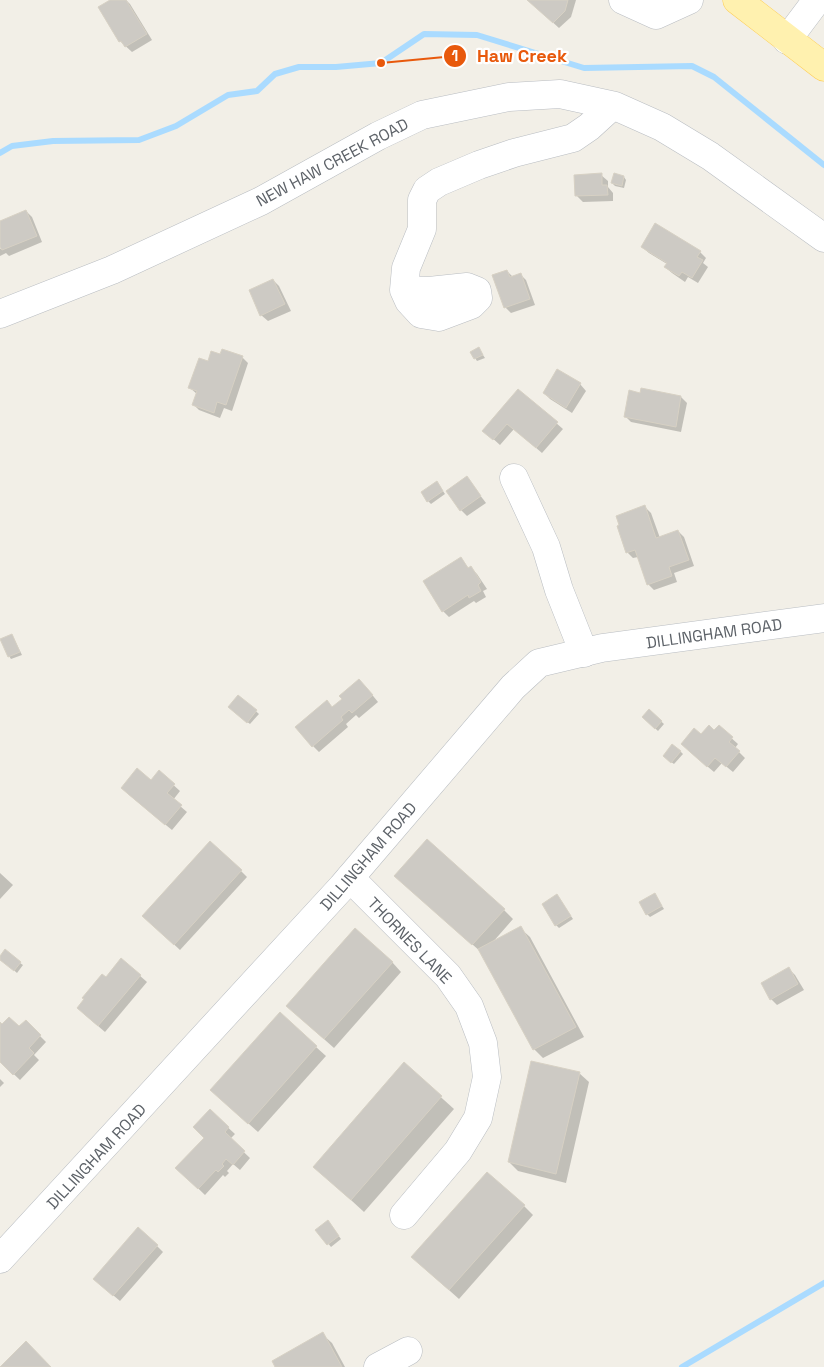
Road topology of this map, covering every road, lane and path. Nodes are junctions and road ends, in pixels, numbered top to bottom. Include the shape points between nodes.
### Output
1 (624, 0) edge
2 (689, 0) edge
3 (737, 0) edge
4 (817, 0) edge
5 (787, 40) junction
6 (824, 68) edge
7 (612, 106) junction
8 (824, 238) edge
9 (404, 290) dead end
10 (0, 314) edge
11 (514, 478) dead end
12 (824, 618) edge
13 (584, 653) junction
14 (350, 878) junction
15 (404, 1215) dead end
16 (0, 1259) edge
17 (408, 1350) dead end
18 (378, 1367) edge

1 - 2 street via 656,15
3 - 5 main road
4 - 5 street
5 - 6 main road
7 - 8 street, NEW HAW CREEK ROAD via 662,127 710,156
7 - 9 street via 573,138 479,165 427,190 422,200 422,229 406,268
7 - 10 street, NEW HAW CREEK ROAD via 560,94 509,97 422,115 261,201 112,270
11 - 13 street via 546,547
12 - 13 street, DILLINGHAM ROAD
13 - 14 street, DILLINGHAM ROAD via 539,663 513,687
14 - 15 street, THORNES LANE via 448,976 469,1006 483,1043 487,1077 478,1118 458,1151
14 - 16 street, DILLINGHAM ROAD
17 - 18 street

